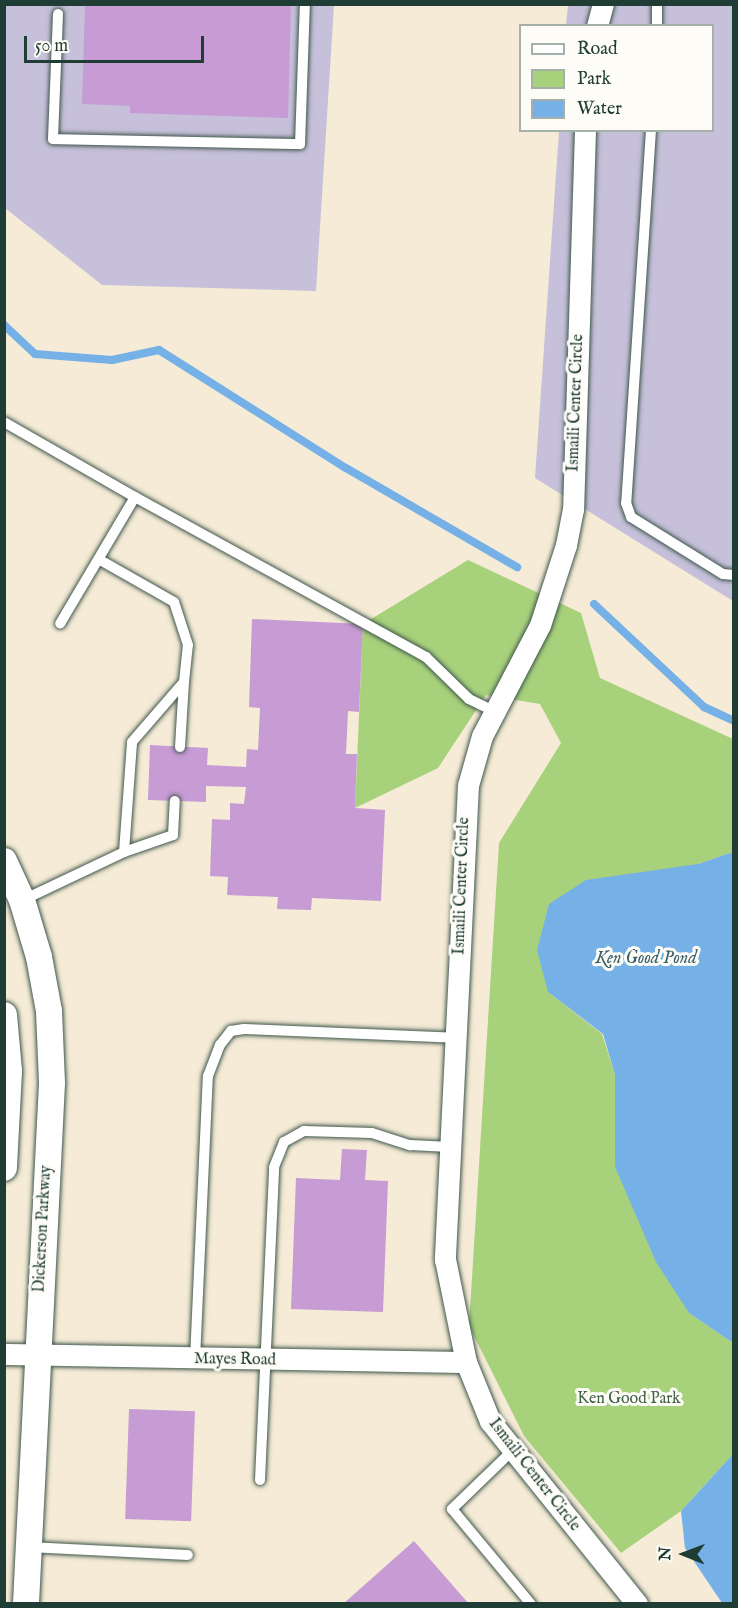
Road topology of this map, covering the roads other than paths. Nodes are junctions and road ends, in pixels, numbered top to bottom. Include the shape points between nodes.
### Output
1 (305, 4) edge
2 (603, 4) edge
3 (657, 4) edge
4 (58, 14) dead end
5 (598, 24) edge
6 (657, 24) edge
7 (585, 132) edge
8 (651, 132) edge
9 (4, 422) edge
10 (135, 497) junction
11 (100, 560) junction
12 (734, 575) edge
13 (60, 624) dead end
14 (184, 682) junction
15 (494, 711) junction
16 (180, 747) dead end
17 (175, 801) dead end
18 (124, 852) junction
19 (4, 861) edge
20 (14, 903) edge
21 (4, 1015) edge
22 (456, 1038) junction
23 (450, 1147) junction
24 (4, 1168) edge
25 (4, 1354) edge
26 (36, 1354) junction
27 (195, 1359) junction
28 (267, 1361) junction
29 (466, 1362) junction
30 (513, 1450) junction
31 (260, 1480) dead end
32 (29, 1547) junction
33 (188, 1555) dead end
34 (26, 1604) edge
35 (531, 1604) edge
36 (637, 1604) edge

1 - 4 lane via 300,144 53,139
2 - 5 street
3 - 6 lane
7 - 15 street, Ismaili Center Circle via 573,509 566,545 540,625
8 - 12 lane via 626,503 631,517 723,574
9 - 10 lane
10 - 11 lane
10 - 15 lane via 426,657 469,699
11 - 13 lane
11 - 14 lane via 174,602 188,645
14 - 16 lane
14 - 18 lane via 132,742
15 - 22 street, Ismaili Center Circle via 472,762 468,785
17 - 18 lane via 173,835
18 - 20 lane
19 - 20 street, Dickerson Parkway
20 - 26 street, Dickerson Parkway via 49,1011 52,1083
21 - 24 street via 9,1071
22 - 23 street, Ismaili Center Circle
22 - 27 lane via 231,1031 220,1045 208,1076
23 - 28 lane via 410,1145 372,1134 304,1131 284,1142 274,1167
23 - 29 street, Ismaili Center Circle via 445,1259
25 - 26 street, Mayes Road
26 - 27 street, Mayes Road
26 - 32 street, Dickerson Parkway
27 - 28 street, Mayes Road
28 - 29 street, Mayes Road
28 - 31 lane
29 - 30 street, Ismaili Center Circle via 490,1421
30 - 35 lane via 452,1509
30 - 36 street, Ismaili Center Circle
32 - 33 lane
32 - 34 street, Dickerson Parkway

